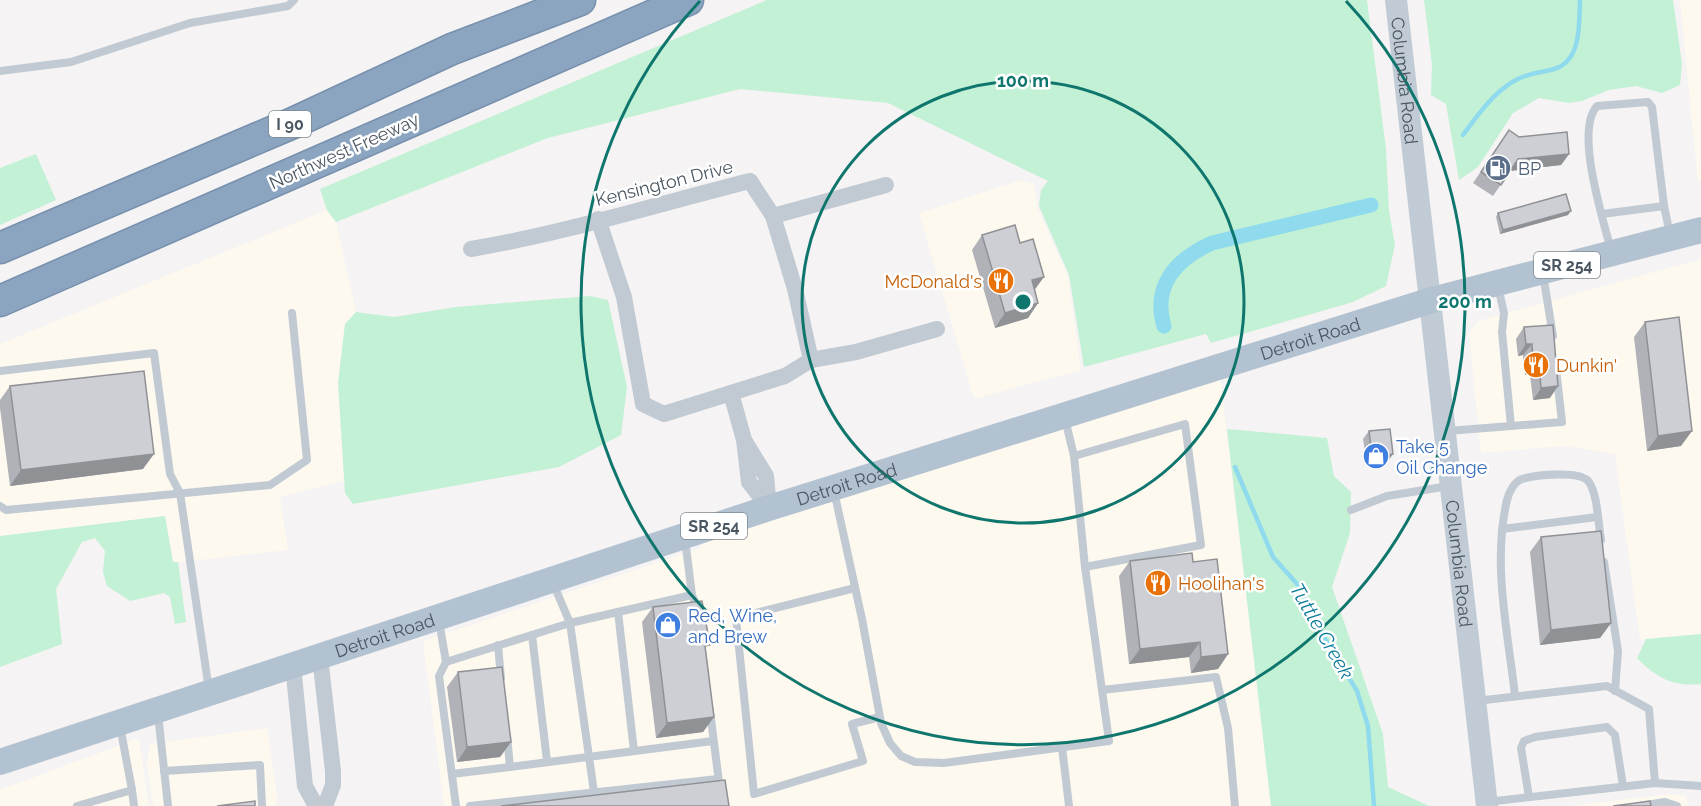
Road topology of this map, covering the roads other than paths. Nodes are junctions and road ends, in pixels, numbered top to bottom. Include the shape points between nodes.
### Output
1 (294, 0) edge
2 (543, 0) edge
3 (580, 0) edge
4 (688, 0) edge
5 (1396, 0) edge
6 (452, 49) junction
7 (0, 71) edge
8 (886, 185) dead end
9 (1664, 206) junction
10 (1602, 214) junction
11 (773, 216) junction
12 (598, 219) junction
13 (1701, 230) edge
14 (1671, 237) junction
15 (0, 248) edge
16 (471, 249) dead end
17 (1611, 253) junction
18 (1543, 271) junction
19 (1497, 283) junction
20 (1432, 300) junction
21 (0, 302) edge
22 (292, 314) dead end
23 (937, 329) dead end
24 (1553, 343) edge
25 (1555, 354) edge
26 (811, 360) junction
27 (0, 371) edge
28 (731, 393) junction
29 (1064, 416) junction
30 (1511, 426) junction
31 (1446, 432) junction
32 (1074, 456) junction
33 (1452, 485) junction
34 (833, 488) junction
35 (180, 494) junction
36 (0, 506) edge
37 (769, 508) junction
38 (1351, 510) dead end
39 (1597, 517) junction
40 (1502, 529) junction
41 (685, 536) junction
42 (1085, 567) junction
43 (552, 580) junction
44 (855, 588) junction
45 (692, 595) junction
46 (618, 612) junction
47 (439, 617) junction
48 (700, 621) edge
49 (570, 622) junction
50 (532, 635) junction
51 (498, 645) junction
52 (320, 657) junction
53 (446, 662) junction
54 (293, 665) junction
55 (502, 689) edge
56 (1102, 690) junction
57 (1615, 691) junction
58 (209, 693) junction
59 (1515, 696) junction
60 (709, 698) edge
61 (1476, 700) junction
62 (157, 710) junction
63 (880, 717) junction
64 (506, 722) edge
65 (120, 723) junction
66 (713, 741) junction
67 (1062, 747) junction
68 (634, 751) junction
69 (590, 755) junction
70 (547, 761) junction
71 (0, 762) edge
72 (510, 766) junction
73 (164, 771) junction
74 (452, 774) junction
75 (718, 779) junction
76 (1655, 783) junction
77 (1623, 786) junction
78 (1701, 786) edge
79 (132, 790) junction
80 (594, 792) junction
81 (1529, 797) junction
82 (1487, 804) edge
83 (259, 805) edge
84 (77, 806) edge
85 (134, 806) edge
86 (168, 806) edge
87 (316, 806) edge
88 (325, 806) edge
89 (456, 806) edge
90 (470, 806) edge
91 (722, 806) edge
92 (1069, 806) edge
93 (1235, 806) edge
94 (1639, 806) edge
95 (1677, 806) edge

1 - 7 lane via 288,6 190,23 71,62
2 - 6 highway
3 - 6 highway, I 90
4 - 21 highway, Northwest Freeway / I 90
5 - 20 main road, Columbia Road
6 - 15 highway, I 90 via 293,123
8 - 11 street
9 - 10 lane
9 - 10 lane via 1652,107 1648,102 1635,101 1597,106 1593,111 1590,158 1593,187
9 - 14 lane
10 - 17 lane
11 - 12 street, Kensington Drive via 750,181
11 - 26 street, Kensington Drive
12 - 16 street, Kensington Drive via 538,238
12 - 28 street via 624,297 643,404 664,414
13 - 14 main road, Detroit Road / SR 254
14 - 17 main road, Detroit Road / SR 254
17 - 18 main road, Detroit Road / SR 254
18 - 19 main road, Detroit Road / SR 254
18 - 24 lane
19 - 20 main road, Detroit Road / SR 254
19 - 30 lane via 1504,313 1502,332
20 - 29 main road, Detroit Road / SR 254
20 - 31 main road, Columbia Road
22 - 35 lane via 307,460 270,485
23 - 26 street
25 - 30 lane via 1562,422
26 - 28 street via 785,376
27 - 35 lane via 154,353 170,474
28 - 37 street via 750,482
29 - 32 lane
29 - 34 main road, Detroit Road / SR 254
30 - 31 lane
31 - 33 main road, Columbia Road
32 - 42 lane
32 - 42 lane via 1185,424 1201,545
33 - 38 lane via 1387,496
33 - 61 main road, Columbia Road
34 - 37 main road, Detroit Road / SR 254
34 - 44 lane
35 - 36 lane via 6,510
35 - 58 lane
37 - 41 main road, Detroit Road / SR 254
39 - 40 lane
39 - 40 lane via 1589,482 1578,474 1522,479 1510,491
39 - 57 lane via 1618,651
40 - 59 lane via 1499,552
41 - 43 main road, Detroit Road / SR 254
41 - 45 lane
42 - 56 lane
43 - 47 main road, Detroit Road / SR 254
43 - 49 lane
44 - 63 lane
44 - 63 lane via 736,618 754,794 863,760 852,724
45 - 46 lane
45 - 48 lane
46 - 49 lane
46 - 68 lane
47 - 52 main road, Detroit Road / SR 254
47 - 53 lane
49 - 50 lane
49 - 69 lane
50 - 51 lane
50 - 70 lane
51 - 53 lane
51 - 55 lane
52 - 54 main road, Detroit Road / SR 254
52 - 88 street via 333,771
53 - 74 lane via 439,676
54 - 58 main road, Detroit Road / SR 254
54 - 87 street via 305,786
56 - 67 lane via 1109,741
56 - 93 lane via 1216,677 1228,728
57 - 59 lane via 1607,686
57 - 76 lane via 1649,709
58 - 62 main road, Detroit Road / SR 254
59 - 61 lane
60 - 66 lane
61 - 82 main road, Columbia Road
62 - 65 main road, Detroit Road / SR 254
62 - 73 lane
63 - 67 lane via 890,743 901,756 915,762 944,763
64 - 72 lane
65 - 71 main road, Detroit Road / SR 254
65 - 79 lane
66 - 68 lane
66 - 75 lane
67 - 92 lane
68 - 69 lane
69 - 70 lane
69 - 80 lane
70 - 72 lane
72 - 74 lane
73 - 83 lane via 260,765
73 - 86 lane
74 - 89 lane
75 - 80 lane
75 - 91 lane
76 - 77 lane
76 - 78 lane
77 - 81 lane
77 - 81 lane via 1615,735 1607,727 1535,736 1524,741 1521,748
79 - 84 lane
79 - 85 lane
80 - 90 lane
81 - 82 lane
94 - 95 lane via 1665,802

